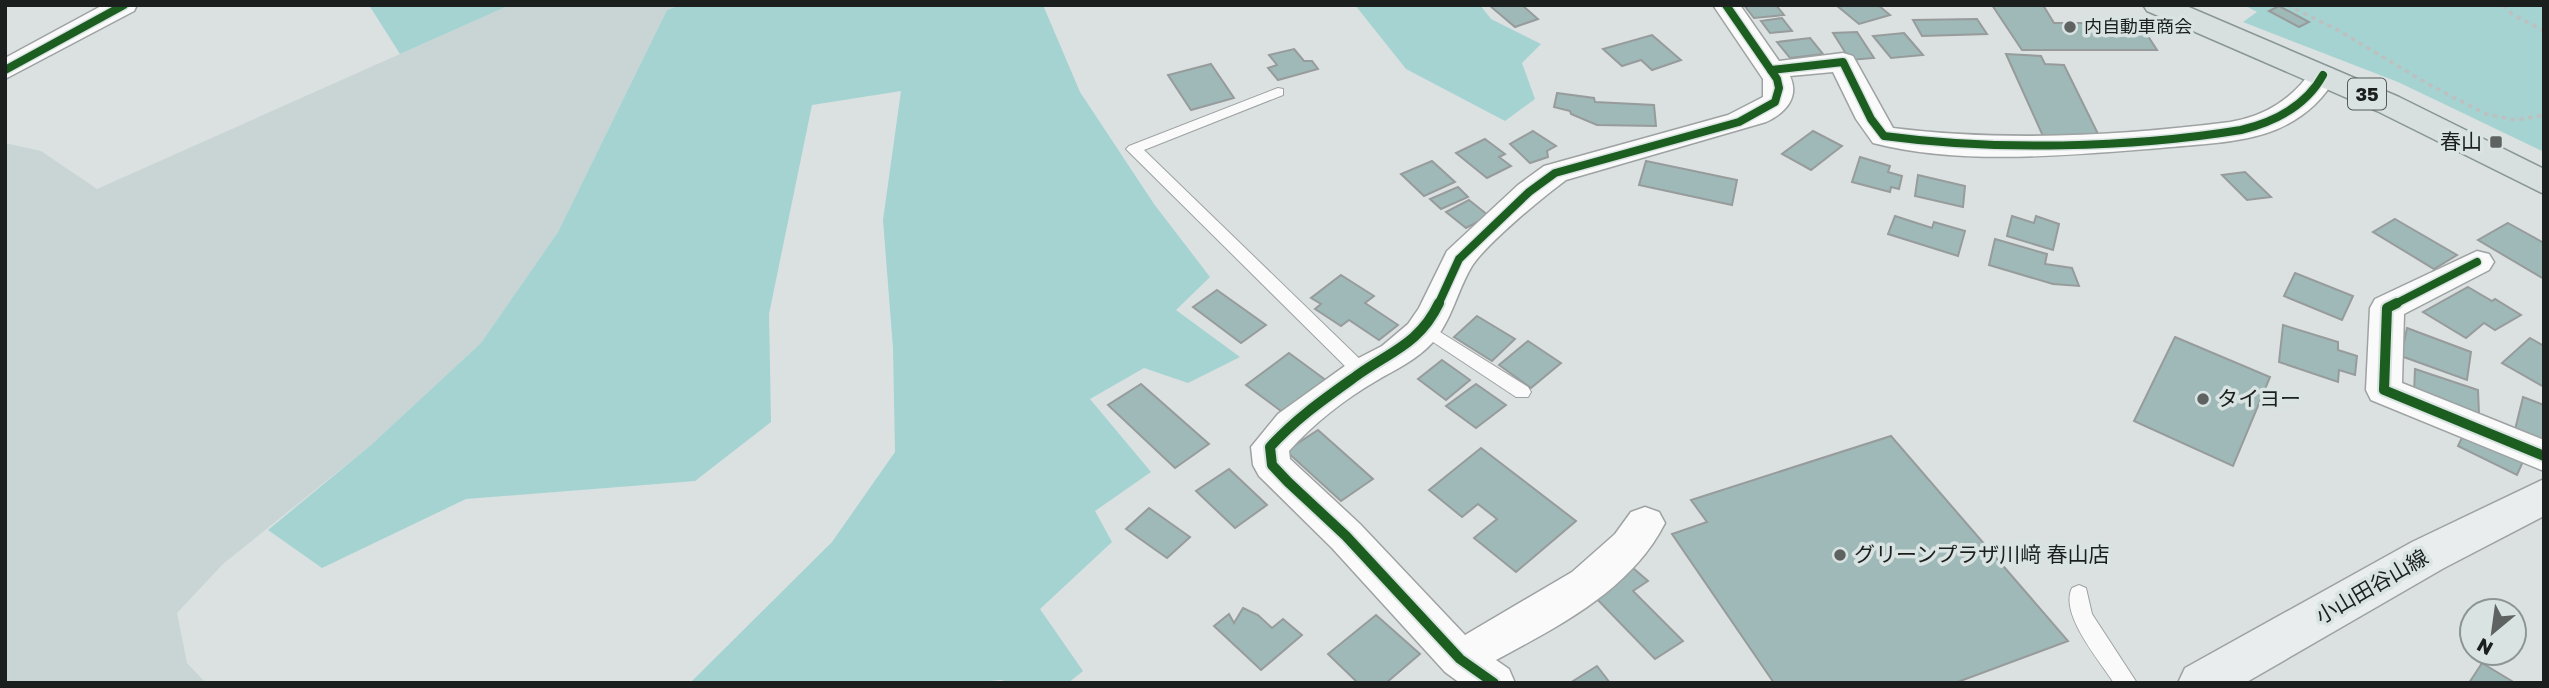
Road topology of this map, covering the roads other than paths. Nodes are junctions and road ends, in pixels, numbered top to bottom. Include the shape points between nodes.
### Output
1 (124, 5) edge
2 (1726, 5) edge
3 (2181, 9) edge
4 (5, 70) edge
5 (1771, 70) junction
6 (2323, 75) junction
7 (1278, 92) dead end
8 (2544, 183) edge
9 (2477, 262) dead end
10 (1424, 328) junction
11 (1362, 372) junction
12 (1522, 392) dead end
13 (2544, 456) edge
14 (2544, 496) edge
15 (1644, 523) dead end
16 (2080, 594) dead end
17 (1460, 659) junction
18 (2206, 682) edge
19 (1494, 683) edge
20 (2126, 683) edge

1 - 4 street
2 - 5 street
3 - 6 main road, 35
5 - 6 street via 1843,62 1884,136 2032,145 2228,132 2261,124 2298,106
5 - 10 street via 1782,90 1779,100 1765,111 1717,129 1555,173 1458,259
6 - 8 main road, 35
7 - 11 lane via 1134,149
9 - 13 street via 2387,307 2384,390
10 - 11 street via 1394,355
10 - 12 lane
11 - 17 street via 1291,424 1270,447 1272,465 1346,536
14 - 18 main road, 小山田谷山線 via 2428,555
15 - 17 street via 1633,544 1607,568 1544,612
16 - 20 lane via 2082,616
17 - 19 street

